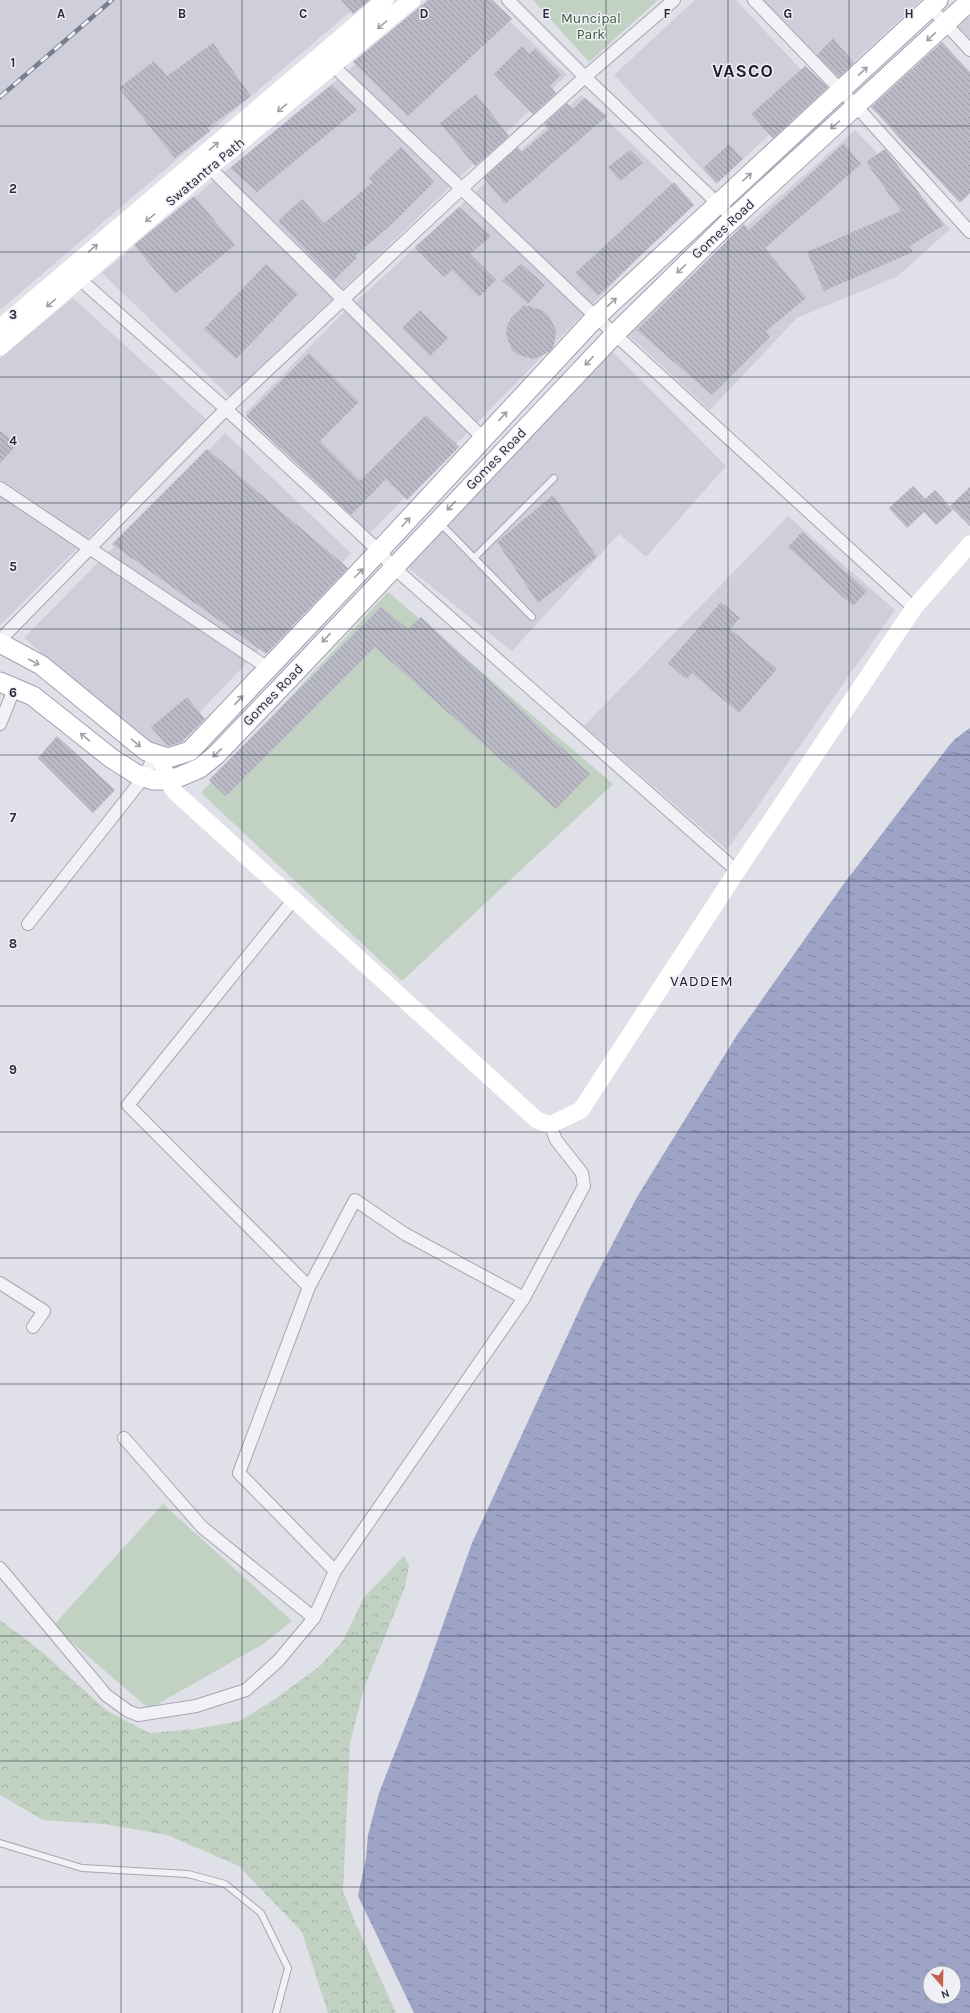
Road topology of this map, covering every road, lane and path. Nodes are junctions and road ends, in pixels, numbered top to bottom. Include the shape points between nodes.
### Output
1 (385, 0) edge
2 (412, 0) edge
3 (508, 0) edge
4 (674, 0) edge
5 (754, 0) edge
6 (970, 1) edge
7 (934, 4) edge
8 (945, 23) junction
9 (970, 50) edge
10 (327, 61) junction
11 (585, 77) junction
12 (842, 91) junction
13 (856, 106) junction
14 (204, 163) junction
15 (461, 190) junction
16 (718, 203) junction
17 (733, 218) junction
18 (967, 225) edge
19 (74, 273) junction
20 (343, 300) junction
21 (596, 317) junction
22 (0, 328) edge
23 (614, 334) junction
24 (0, 347) edge
25 (226, 409) junction
26 (483, 438) junction
27 (554, 478) dead end
28 (0, 488) edge
29 (437, 521) junction
30 (970, 544) edge
31 (91, 548) junction
32 (379, 551) junction
33 (474, 558) junction
34 (393, 567) junction
35 (914, 608) junction
36 (532, 617) dead end
37 (0, 640) edge
38 (0, 643) edge
39 (268, 668) junction
40 (7, 685) edge
41 (0, 724) edge
42 (158, 756) junction
43 (144, 777) junction
44 (166, 780) junction
45 (737, 871) junction
46 (294, 899) junction
47 (28, 924) dead end
48 (550, 1125) junction
49 (0, 1284) edge
50 (309, 1286) junction
51 (524, 1298) junction
52 (33, 1327) dead end
53 (124, 1438) dead end
54 (0, 1568) edge
55 (335, 1571) junction
56 (314, 1618) junction
57 (0, 1843) edge
58 (276, 2013) edge

1 - 10 street, Swatantra Path
2 -> 10 street, Swatantra Path
3 - 11 street
4 - 11 street
5 - 12 street
6 - 8 main road, Gomes Road
7 - 8 street
12 -> 7 main road, Gomes Road
8 - 9 street
8 -> 13 main road, Gomes Road
10 - 14 street, Swatantra Path
10 - 15 street
11 - 15 street
11 - 16 street
12 - 13 street
16 -> 12 main road, Gomes Road
13 -> 17 main road, Gomes Road
13 - 18 street
14 - 19 street, Swatantra Path
14 - 20 street
15 - 20 street
15 - 21 street
16 - 17 street
21 -> 16 main road, Gomes Road
17 -> 23 main road, Gomes Road
19 - 22 street, Swatantra Path
19 -> 24 street, Swatantra Path
19 - 25 street
20 - 25 street
20 - 26 street
21 - 23 street
26 -> 21 main road, Gomes Road
23 -> 29 main road, Gomes Road
23 - 35 street
25 - 31 street
25 - 32 street
32 -> 26 main road, Gomes Road
27 - 33 lane
28 - 31 street
29 - 33 lane
29 - 34 main road, Gomes Road
30 - 35 street
31 - 37 street
31 - 39 street
32 - 34 street
39 -> 32 main road, Gomes Road
33 - 36 lane
34 -> 44 main road, Gomes Road via 216,755 200,768
34 - 45 street
35 - 45 street
38 -> 42 main road via 41,665 138,745
42 -> 39 main road, Gomes Road via 172,758 190,751
40 - 41 street
43 -> 40 main road, Gomes Road via 111,758 33,696
42 - 43 street
42 - 44 street
43 - 44 main road, Gomes Road
43 - 47 street
44 - 46 street via 174,792
45 - 48 street via 581,1110
46 - 48 street via 537,1120
46 - 50 street via 236,968 128,1106
48 - 51 street via 556,1140 582,1173 584,1186
49 - 52 street via 44,1311
50 - 51 street via 355,1200 405,1234
50 - 55 street via 239,1473
51 - 55 street
53 - 56 street via 202,1527
54 - 56 street via 106,1695 138,1715 196,1706 246,1690 278,1661
55 - 56 street
57 - 58 lane via 82,1868 188,1874 225,1884 261,1913 288,1968

